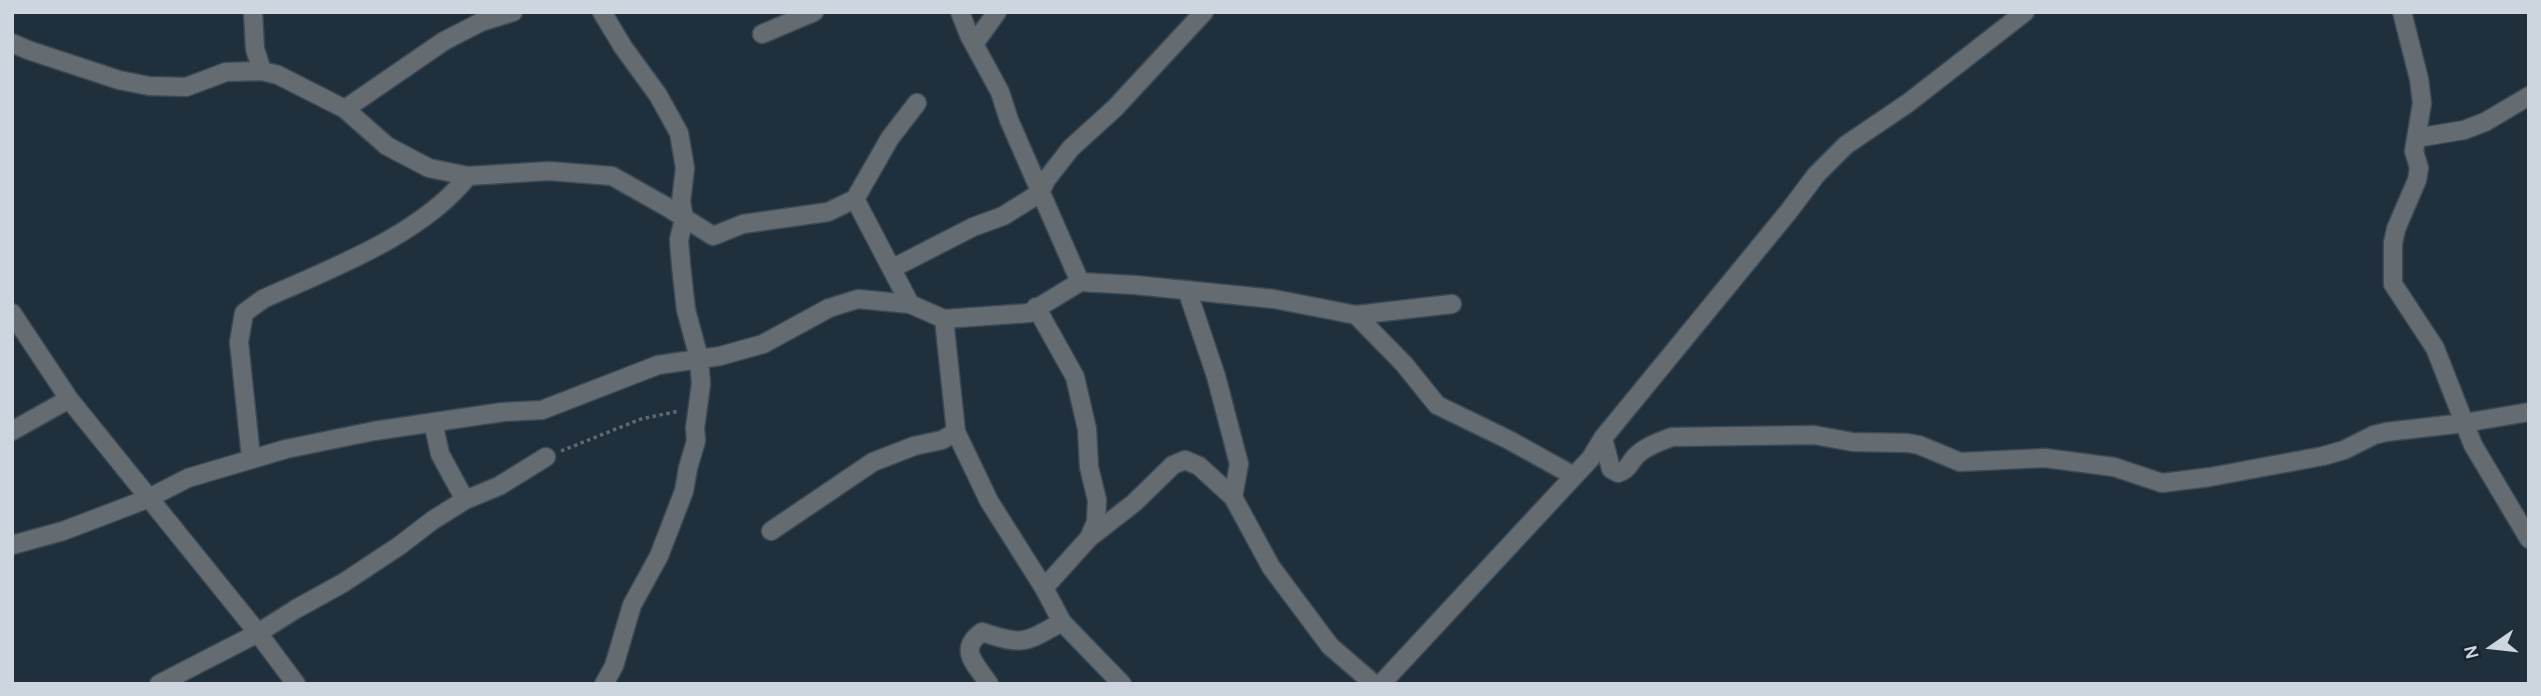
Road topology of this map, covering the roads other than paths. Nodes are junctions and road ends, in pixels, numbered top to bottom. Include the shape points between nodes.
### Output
1 (253, 12) edge
2 (513, 12) edge
3 (602, 12) edge
4 (814, 12) edge
5 (960, 12) edge
6 (997, 12) edge
7 (1204, 12) edge
8 (2025, 12) edge
9 (2402, 12) edge
10 (762, 34) dead end
11 (12, 43) edge
12 (974, 44) junction
13 (262, 71) junction
14 (2529, 96) edge
15 (917, 103) dead end
16 (345, 109) junction
17 (2416, 138) junction
18 (468, 176) junction
19 (1040, 193) junction
20 (855, 199) junction
21 (684, 218) junction
22 (893, 268) junction
23 (1080, 282) junction
24 (1187, 290) junction
25 (910, 304) junction
26 (1452, 304) dead end
27 (1036, 307) junction
28 (12, 313) edge
29 (1356, 315) junction
30 (944, 319) junction
31 (699, 358) junction
32 (69, 399) junction
33 (2529, 412) edge
34 (433, 422) junction
35 (2464, 423) junction
36 (12, 431) edge
37 (956, 432) junction
38 (1603, 438) junction
39 (546, 457) road end
40 (251, 458) junction
41 (1574, 477) junction
42 (1233, 497) junction
43 (147, 499) junction
44 (466, 500) junction
45 (771, 531) dead end
46 (1089, 538) junction
47 (2529, 539) edge
48 (12, 545) edge
49 (1044, 588) junction
50 (1062, 622) junction
51 (258, 633) junction
52 (159, 684) edge
53 (296, 684) edge
54 (604, 684) edge
55 (989, 684) edge
56 (1122, 684) edge
57 (1374, 684) edge
58 (1381, 684) edge

1 - 13 street
2 - 16 street via 444,41
3 - 21 street via 679,133 685,168
4 - 10 street
5 - 12 street
6 - 12 street
7 - 19 street via 1071,148
8 - 38 street via 1846,145 1816,175
9 - 17 street via 2422,93
11 - 13 street via 149,86 186,87 226,72
12 - 19 street via 1000,92
13 - 16 street
14 - 17 street via 2464,130
15 - 20 street via 890,138
16 - 18 street via 387,146 429,168
17 - 35 street via 2419,168 2396,229 2393,284 2435,348
18 - 21 street via 549,171 612,176
18 - 40 street via 447,199 394,237 263,299 244,313 239,342
19 - 22 street via 1003,216
19 - 23 street
20 - 21 street via 828,212 743,223 713,236
20 - 22 street
21 - 31 street via 679,240 681,265 686,310
22 - 25 street
23 - 24 street
23 - 27 street
24 - 29 street via 1274,299
24 - 42 street via 1239,464
25 - 30 street
25 - 31 street via 858,299 829,308 763,344
26 - 29 street
27 - 30 street via 1029,313
27 - 46 street via 1075,377 1087,429 1097,500 1096,522
28 - 32 street
29 - 41 street via 1437,405
30 - 37 street
31 - 34 street via 657,365 542,410
31 - 54 street via 696,441 677,513 632,605
32 - 36 street
32 - 43 street
33 - 35 street
34 - 40 street
34 - 44 street via 440,454
35 - 38 street via 2386,432 2323,456 2162,483 2114,467 2045,458 1960,461 1919,445 1814,435 1672,437 1651,445 1618,473 1611,469
35 - 47 street
37 - 45 street via 873,462
37 - 49 street via 989,501
38 - 41 street
39 - 44 street
40 - 43 street via 188,478
41 - 58 street
42 - 46 street via 1199,466 1185,460 1173,465
42 - 57 street via 1271,567 1330,646
43 - 48 street
43 - 51 street
44 - 51 street via 343,583
46 - 49 street
49 - 50 street
50 - 55 street via 1028,641 982,632 971,640 971,656
50 - 56 street
51 - 52 street
51 - 53 street

